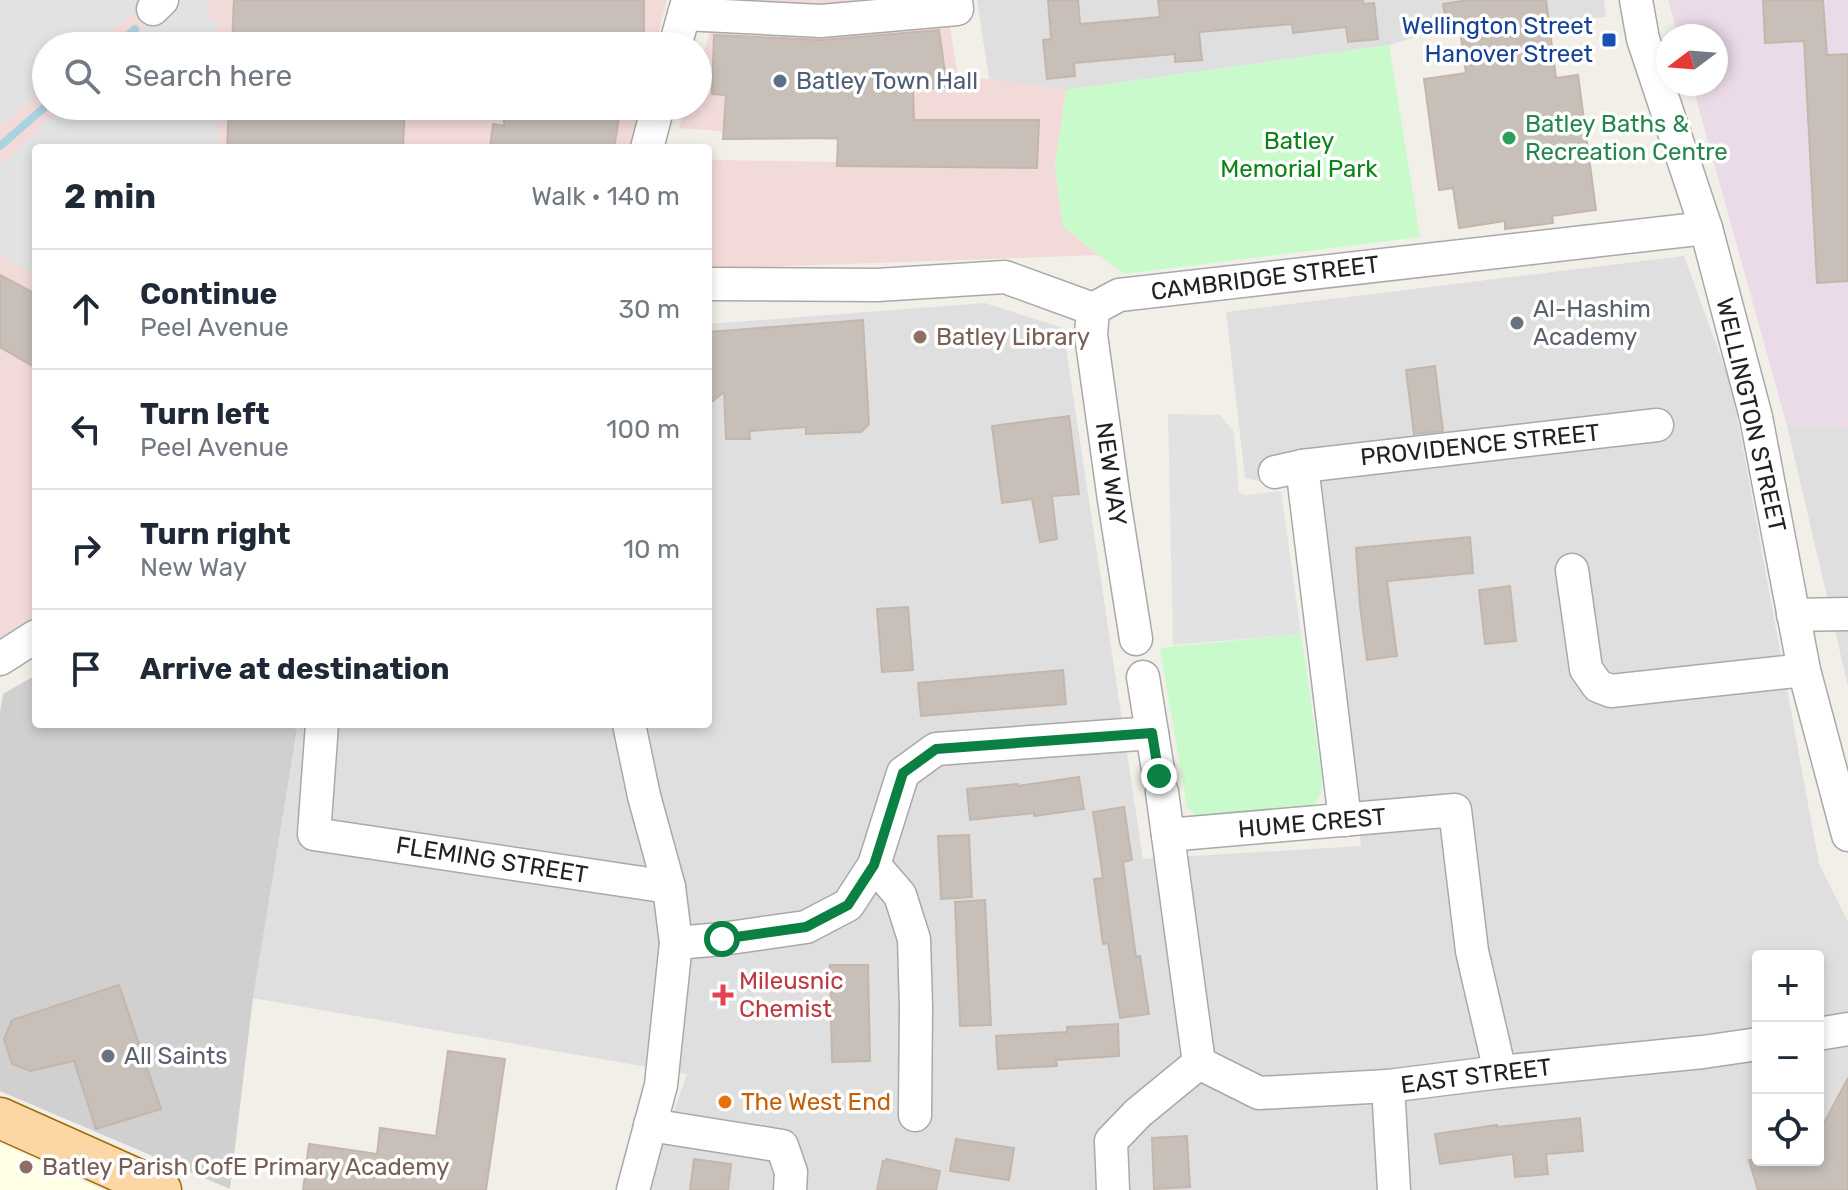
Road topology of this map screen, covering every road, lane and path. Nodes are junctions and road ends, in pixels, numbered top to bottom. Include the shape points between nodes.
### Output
1 (956, 0) edge
2 (1636, 0) edge
3 (686, 7) edge
4 (679, 32) edge
5 (654, 120) edge
6 (648, 144) edge
7 (1706, 228) junction
8 (712, 284) edge
9 (1093, 309) junction
10 (1657, 425) dead end
11 (1572, 570) dead end
12 (1848, 614) edge
13 (1793, 615) junction
14 (32, 639) edge
15 (1136, 639) dead end
16 (0, 659) edge
17 (1804, 670) junction
18 (1143, 677) dead end
19 (322, 728) edge
20 (628, 728) edge
21 (1152, 733) junction
22 (1345, 820) junction
23 (1168, 835) junction
24 (1848, 835) edge
25 (874, 865) junction
26 (669, 887) junction
27 (676, 943) junction
28 (1848, 1029) edge
29 (1824, 1033) edge
30 (1752, 1045) edge
31 (1199, 1063) junction
32 (1500, 1072) junction
33 (1388, 1086) junction
34 (915, 1115) dead end
35 (0, 1118) edge
36 (650, 1125) junction
37 (161, 1190) edge
38 (633, 1190) edge
39 (790, 1190) edge
40 (1113, 1190) edge
41 (1394, 1190) edge

1 - 3 street via 957,9 821,21
2 - 7 street, WELLINGTON STREET via 1643,39
3 - 4 street
5 - 6 street
7 - 9 street, CAMBRIDGE STREET via 1119,295
7 - 13 street, WELLINGTON STREET via 1756,417
8 - 9 street via 877,285 1005,277
9 - 15 street, NEW WAY via 1091,335
10 - 22 street, PROVIDENCE STREET via 1289,469
11 - 17 street via 1586,669 1598,686 1611,691
12 - 13 street
13 - 17 street, WELLINGTON STREET
14 - 16 street
17 - 24 street, WELLINGTON STREET
18 - 21 street
19 - 26 street, FLEMING STREET via 314,834
20 - 26 street
21 - 23 street
21 - 25 street via 936,749 903,773
22 - 23 street, HUME CREST
22 - 32 street, HUME CREST via 1455,810 1472,951
23 - 31 street
25 - 27 street via 848,905 806,927
25 - 34 street via 900,895 914,939
26 - 27 street
27 - 36 street via 661,1085
28 - 29 street
30 - 32 street, EAST STREET
31 - 33 street, EAST STREET via 1259,1093
31 - 40 street via 1111,1141
32 - 33 street, EAST STREET
33 - 41 street
35 - 37 main road
36 - 38 street
36 - 39 street via 782,1146 791,1172

